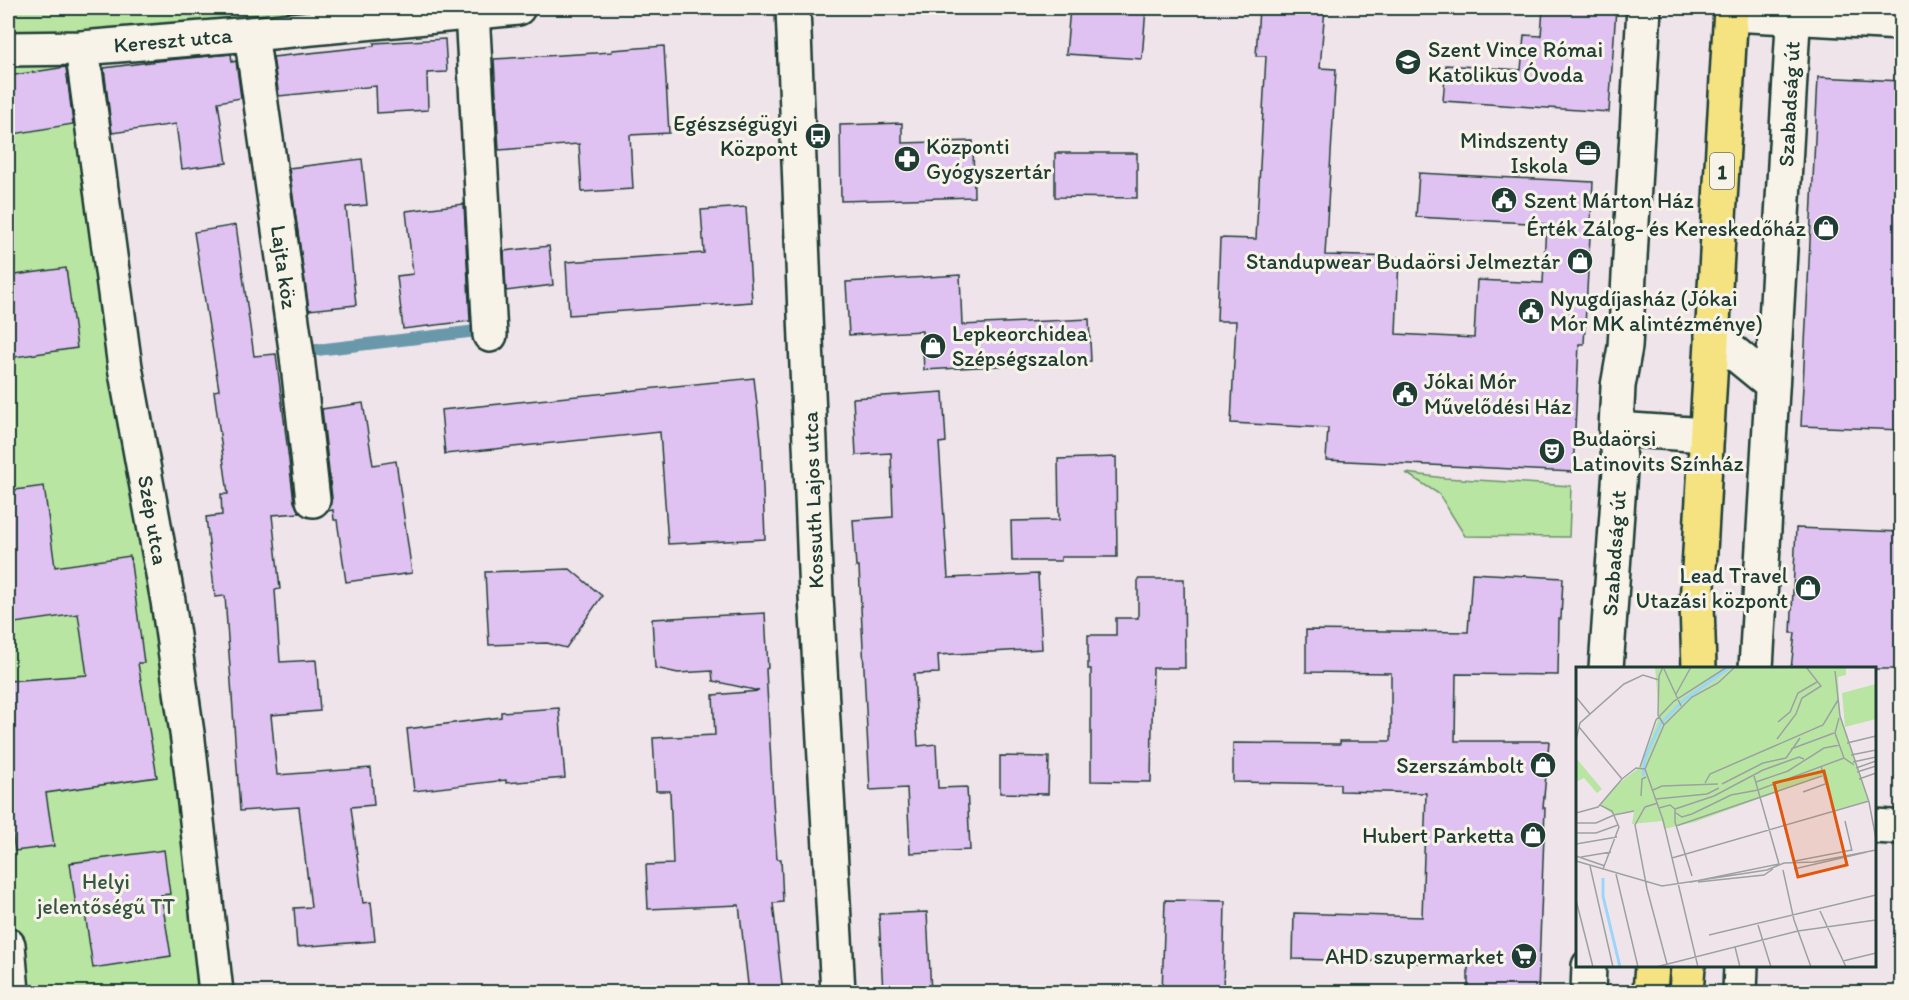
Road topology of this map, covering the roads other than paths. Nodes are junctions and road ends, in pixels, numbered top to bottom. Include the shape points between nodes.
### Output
1 (518, 8) edge
2 (793, 8) edge
3 (1644, 8) edge
4 (1731, 11) edge
5 (472, 12) junction
6 (1794, 13) edge
7 (1902, 23) edge
8 (251, 34) junction
9 (8, 48) edge
10 (82, 48) junction
11 (490, 334) dead end
12 (1712, 335) junction
13 (1772, 384) junction
14 (1616, 429) junction
15 (1706, 435) junction
16 (313, 500) dead end
17 (1697, 604) junction
18 (1606, 667) edge
19 (1682, 667) edge
20 (1699, 667) edge
21 (1756, 667) edge
22 (8, 945) edge
23 (1589, 967) edge
24 (1652, 967) edge
25 (1688, 967) edge
26 (1741, 967) edge
27 (12, 993) edge
28 (216, 993) edge
29 (838, 993) edge
30 (1588, 993) edge
31 (1650, 993) edge
32 (1686, 993) edge
33 (1740, 993) edge

1 - 5 street, Kereszt utca
2 - 29 street, Kossuth Lajos utca via 816,596
3 - 14 street, Szabadság út via 1625,347
4 - 6 street
4 - 12 main road, 1
5 - 8 street, Kereszt utca
5 - 11 street
6 - 7 street
6 - 13 street, Szabadság út
8 - 10 street, Kereszt utca
8 - 16 street, Lajta köz via 297,356
9 - 10 street, Kereszt utca
10 - 28 street, Szép utca via 125,367 168,601
12 - 13 street
12 - 15 main road, 1
13 - 21 street, Szabadság út
14 - 15 street
14 - 18 street, Szabadság út via 1620,470
15 - 17 main road, 1
17 - 19 main road, 1
17 - 20 main road, 1
22 - 27 street
23 - 30 street
24 - 31 main road
25 - 32 main road
26 - 33 street

